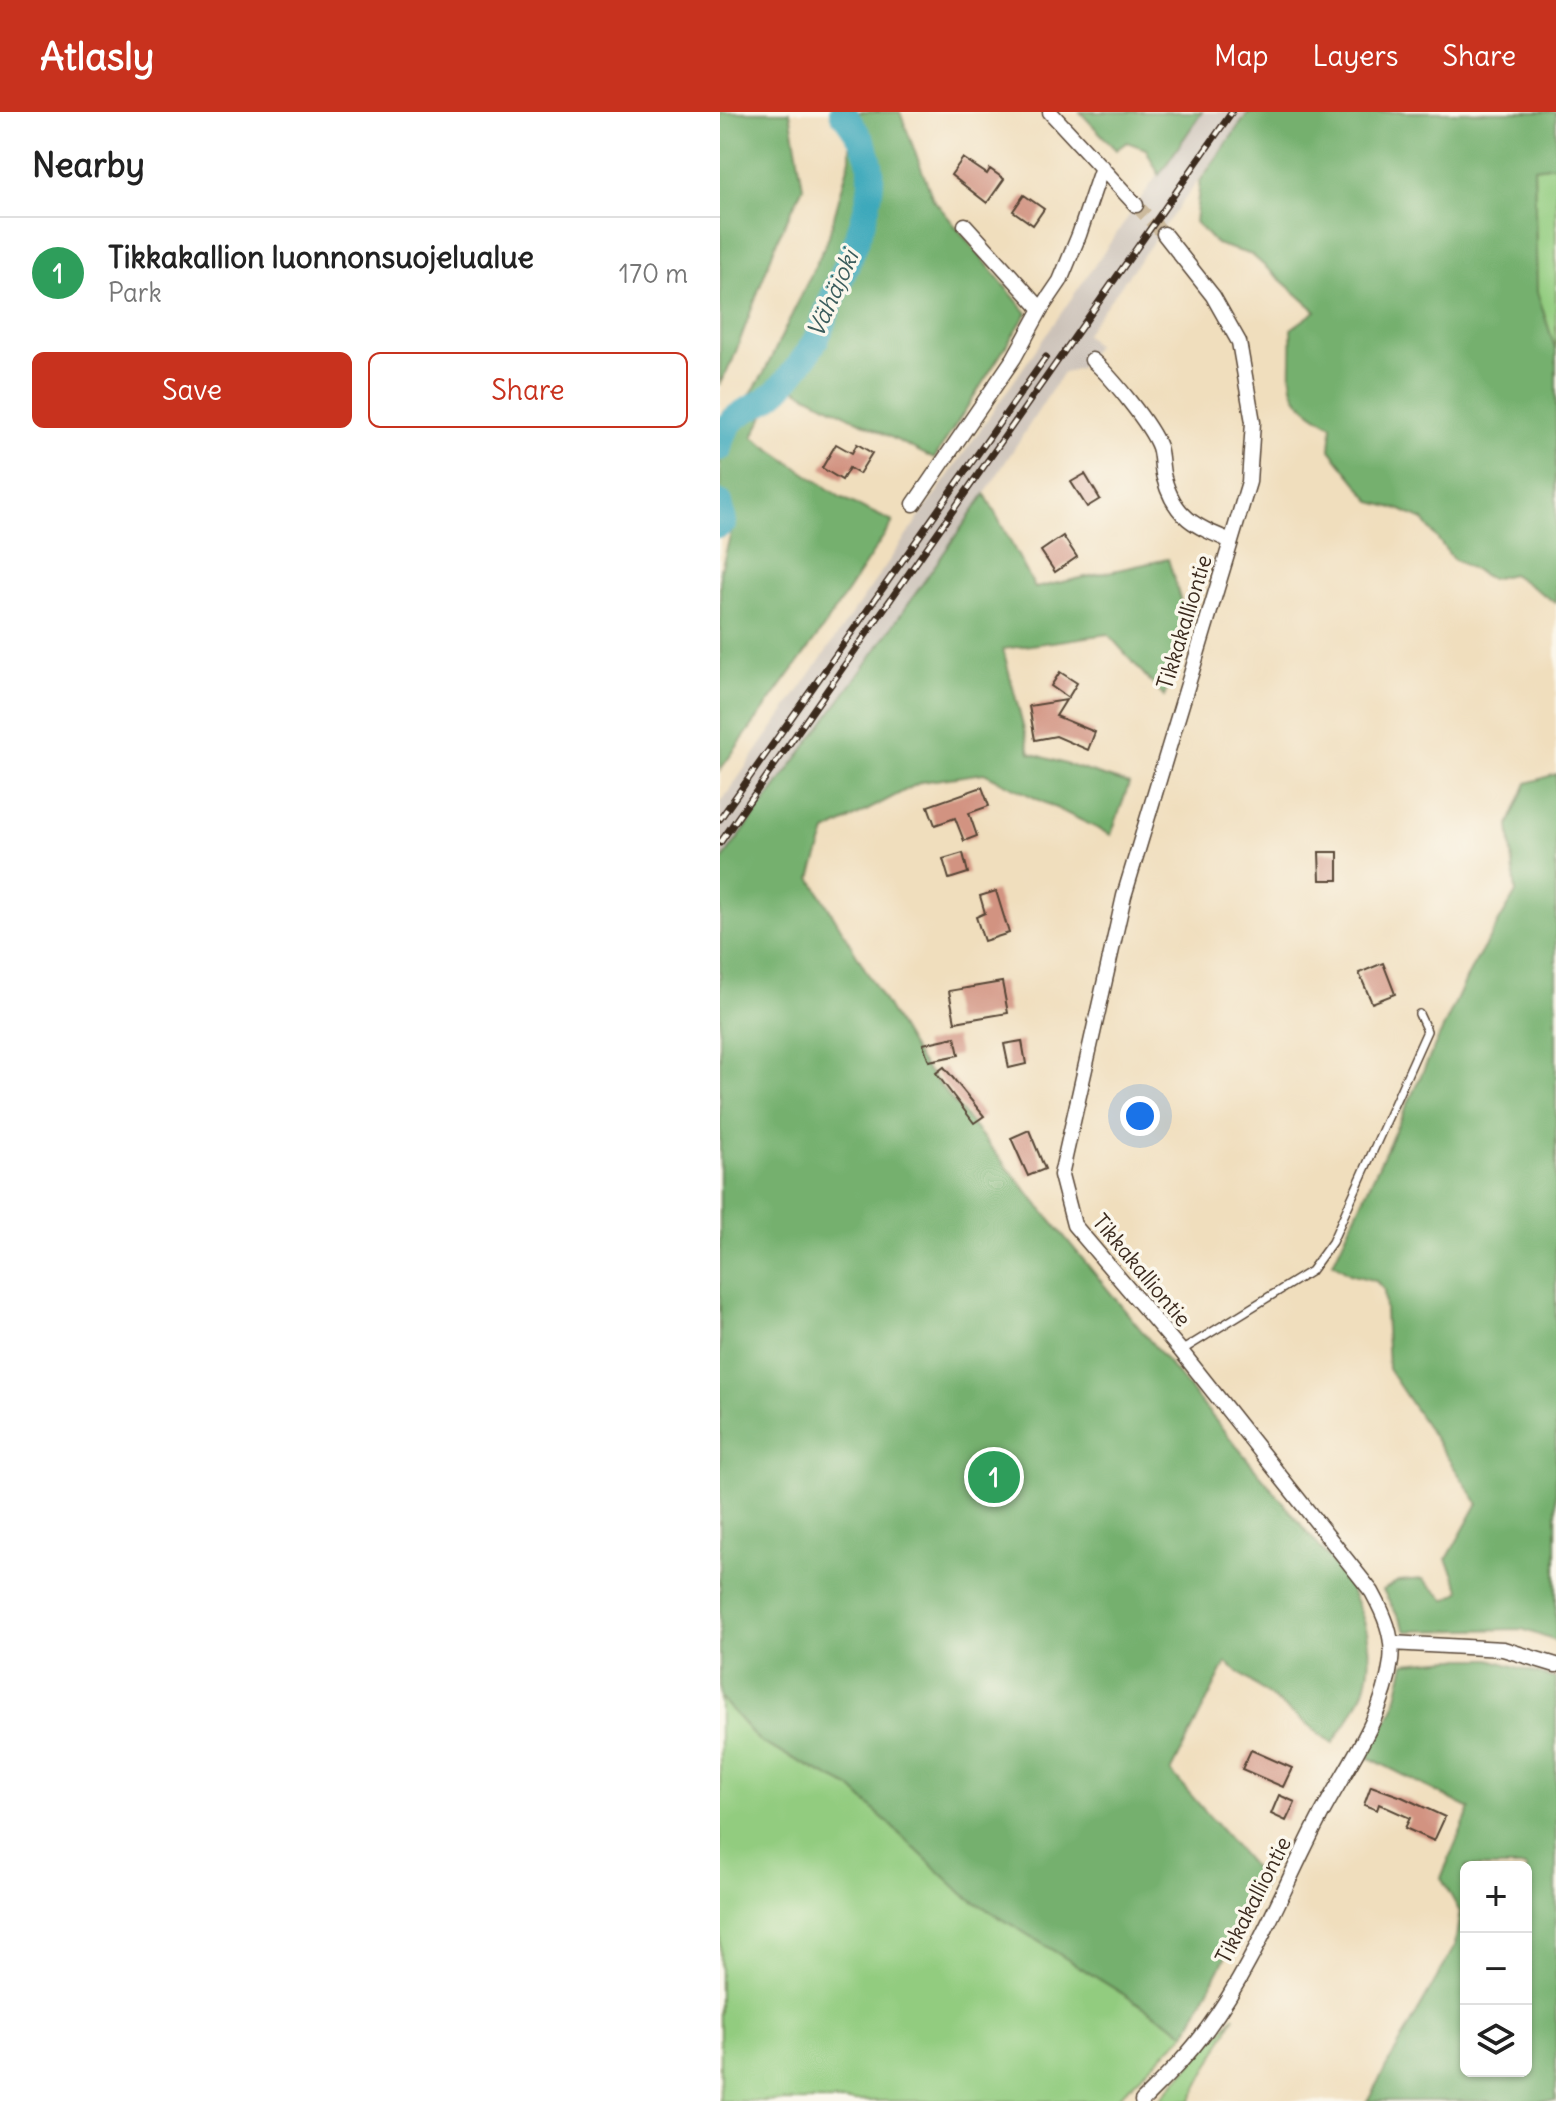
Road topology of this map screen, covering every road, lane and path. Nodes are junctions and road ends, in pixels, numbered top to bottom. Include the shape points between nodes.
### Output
1 (1050, 112) edge
2 (1102, 167) junction
3 (1136, 205) tunnel mouth
4 (965, 225) dead end
5 (1164, 234) tunnel mouth
6 (1041, 309) junction
7 (1092, 360) dead end
8 (914, 504) dead end
9 (1231, 541) junction
10 (1419, 1014) dead end
11 (1181, 1351) junction
12 (1391, 1643) junction
13 (1556, 1665) edge
14 (1142, 2101) edge

1 - 2 street
2 - 3 street
2 - 6 street via 1060,281
4 - 6 street
5 - 9 street, Tikkakalliontie via 1213,296 1239,342 1253,422 1249,482
6 - 8 street via 1014,358
7 - 9 street via 1159,447 1173,504 1193,525
9 - 11 street, Tikkakalliontie via 1124,896 1061,1175 1074,1225
10 - 11 lane via 1427,1031 1321,1261
11 - 12 street, Tikkakalliontie via 1372,1592
12 - 13 street via 1503,1649
12 - 14 street, Tikkakalliontie via 1378,1711 1242,1973 1208,2029

